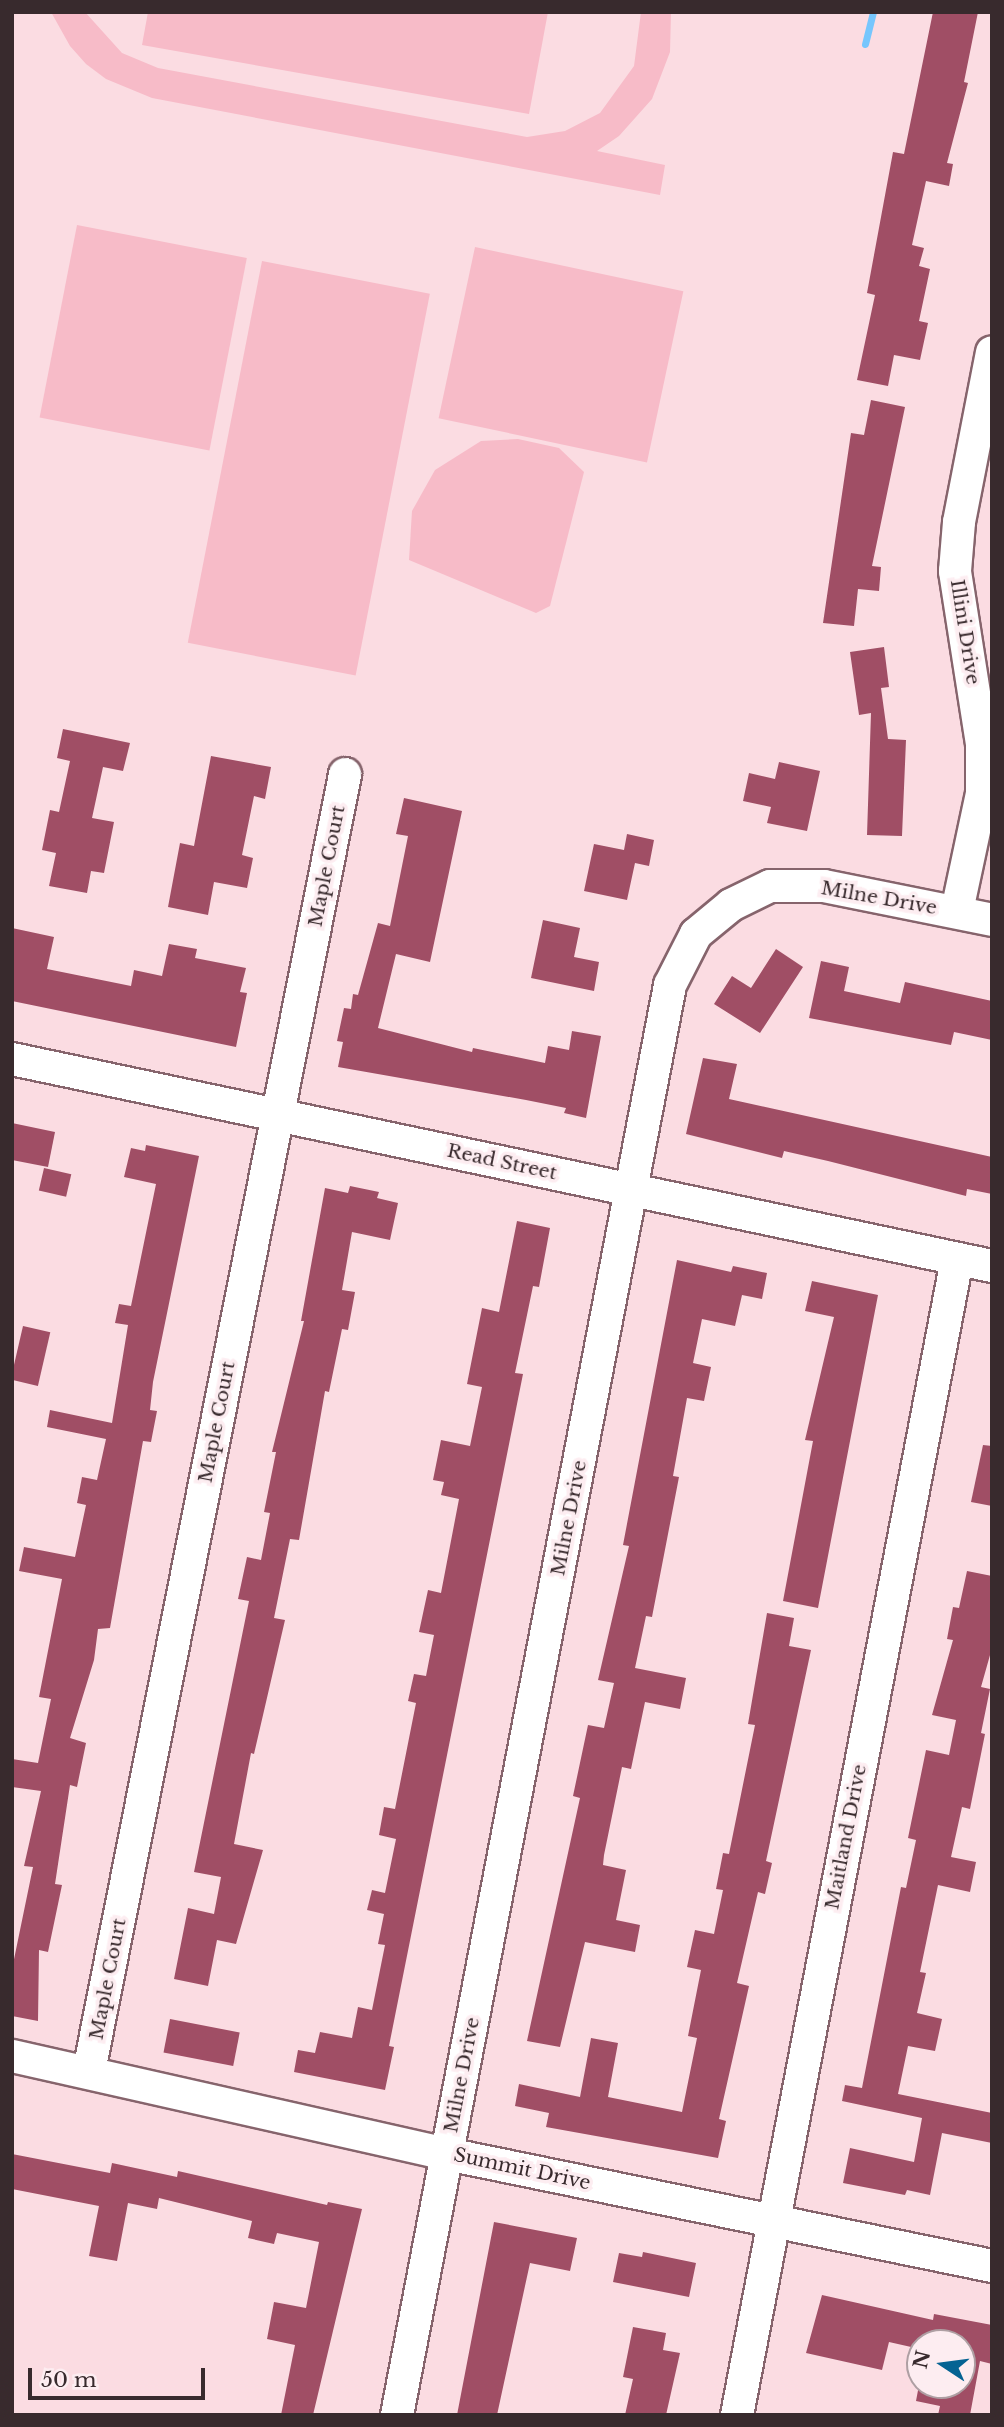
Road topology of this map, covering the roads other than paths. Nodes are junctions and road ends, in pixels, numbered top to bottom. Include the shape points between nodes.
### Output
1 (992, 352) edge
2 (345, 774) dead end
3 (957, 912) junction
4 (992, 920) edge
5 (12, 1059) edge
6 (278, 1112) junction
7 (632, 1190) junction
8 (957, 1259) junction
9 (992, 1266) edge
10 (12, 2056) edge
11 (89, 2071) junction
12 (447, 2154) junction
13 (773, 2221) junction
14 (992, 2266) edge
15 (397, 2415) edge
16 (737, 2415) edge

1 - 3 street, Illini Drive via 958,522 956,570 982,744 982,793
2 - 6 street, Maple Court
3 - 4 street, Milne Drive
3 - 7 street, Milne Drive via 824,886 770,886 731,905 696,934 670,985
5 - 6 street, Read Street
6 - 7 street, Read Street
6 - 11 street, Maple Court
7 - 8 street, Read Street
7 - 12 street, Milne Drive
8 - 9 street, Read Street
8 - 13 street, Maitland Drive
10 - 11 street, Summit Drive
11 - 12 street, Summit Drive
12 - 13 street, Summit Drive
12 - 15 street, Milne Drive
13 - 14 street, Summit Drive
13 - 16 street, Maitland Drive

